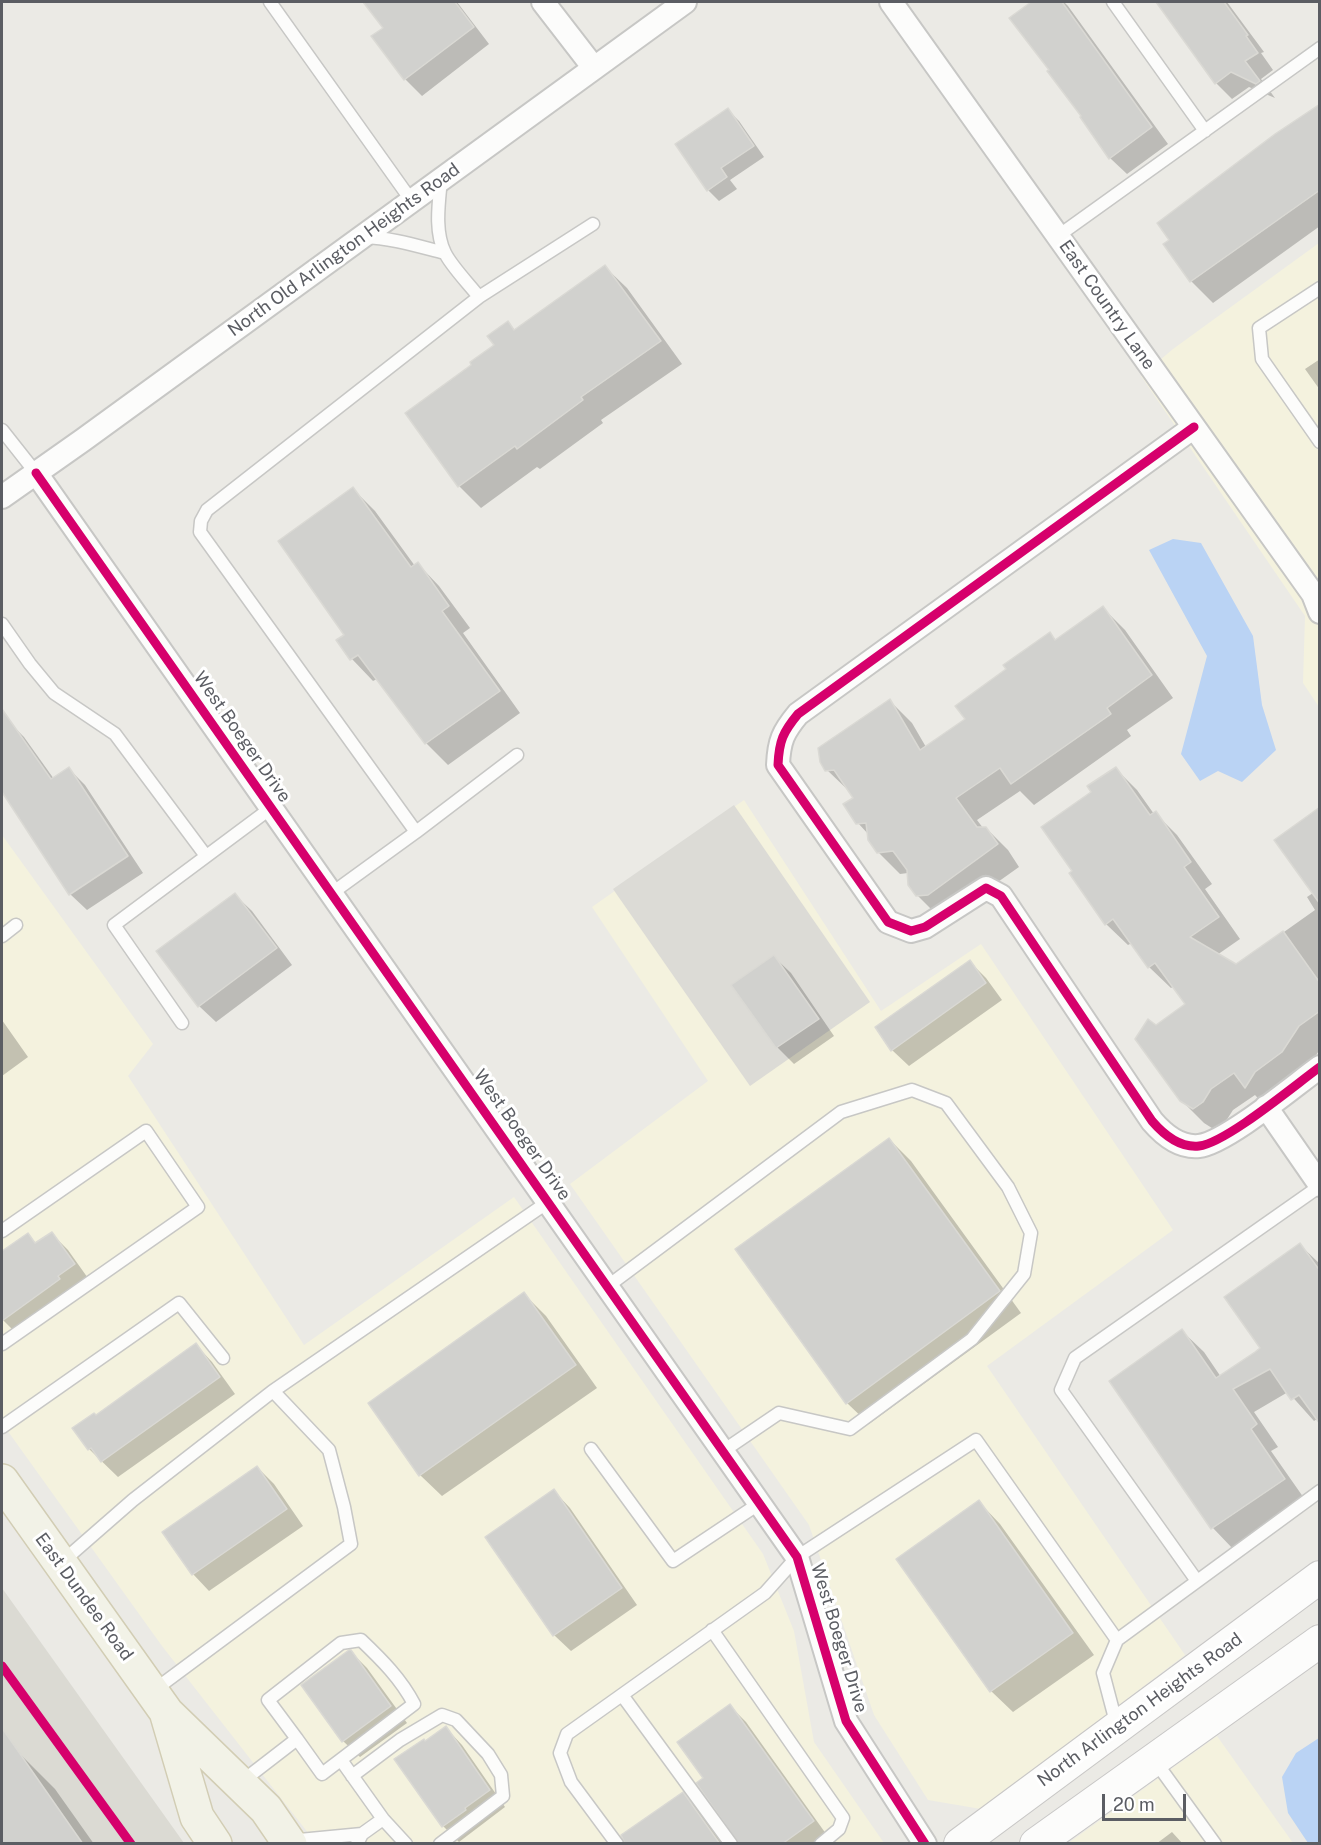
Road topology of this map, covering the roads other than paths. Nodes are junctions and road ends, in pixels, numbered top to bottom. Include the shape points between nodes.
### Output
1 (270, 2) edge
2 (543, 2) edge
3 (685, 2) edge
4 (891, 2) edge
5 (1113, 2) edge
6 (1320, 48) edge
7 (594, 68) junction
8 (1205, 131) junction
9 (441, 178) junction
10 (411, 200) junction
11 (593, 224) dead end
12 (1058, 236) junction
13 (360, 237) junction
14 (445, 253) junction
15 (1320, 288) edge
16 (479, 297) junction
17 (1194, 428) junction
18 (2, 430) edge
19 (1320, 442) edge
20 (36, 473) junction
21 (2, 497) edge
22 (1320, 612) edge
23 (2, 624) edge
24 (518, 755) dead end
25 (271, 808) junction
26 (416, 832) junction
27 (206, 856) junction
28 (332, 893) junction
29 (16, 925) dead end
30 (2, 936) edge
31 (182, 1023) dead end
32 (1320, 1066) edge
33 (1266, 1107) junction
34 (1320, 1185) edge
35 (548, 1202) junction
36 (2, 1231) edge
37 (608, 1286) junction
38 (2, 1344) edge
39 (222, 1358) dead end
40 (273, 1391) junction
41 (2, 1427) edge
42 (591, 1449) dead end
43 (723, 1451) junction
44 (2, 1481) edge
45 (1320, 1491) edge
46 (760, 1503) junction
47 (797, 1557) junction
48 (60, 1564) junction
49 (1320, 1577) edge
50 (1197, 1581) junction
51 (712, 1630) junction
52 (1117, 1640) junction
53 (1320, 1641) edge
54 (622, 1695) junction
55 (160, 1703) junction
56 (1118, 1727) junction
57 (297, 1739) junction
58 (340, 1760) junction
59 (1155, 1760) junction
60 (351, 1776) junction
61 (239, 1784) junction
62 (383, 1819) junction
63 (359, 1839) edge
64 (289, 1842) edge
65 (215, 1844) edge
66 (406, 1844) edge
67 (440, 1844) edge
68 (617, 1844) edge
69 (731, 1844) edge
70 (821, 1844) edge
71 (925, 1844) edge
72 (960, 1844) edge
73 (1036, 1844) edge
74 (1215, 1844) edge

1 - 10 lane
2 - 7 street
3 - 7 street, North Old Arlington Heights Road
4 - 12 street, East Country Lane
5 - 8 lane
6 - 8 lane
7 - 9 street, North Old Arlington Heights Road
8 - 12 lane
9 - 10 street, North Old Arlington Heights Road
9 - 14 lane via 438,211
10 - 13 street, North Old Arlington Heights Road
11 - 16 lane
12 - 17 street, East Country Lane
13 - 14 lane via 401,241
13 - 20 street, North Old Arlington Heights Road
14 - 16 lane
15 - 19 lane via 1259,328 1263,359
16 - 26 lane via 207,510 201,521 200,532
17 - 22 street, East Country Lane via 1313,594
17 - 33 street via 798,714 785,729 778,765 888,922 911,931 925,927 986,888 1001,896 1162,1133 1182,1144 1213,1143
18 - 20 lane
20 - 21 street, North Old Arlington Heights Road
20 - 25 street, West Boeger Drive
23 - 27 lane via 54,693 115,734
24 - 26 lane
25 - 27 lane
25 - 28 street, West Boeger Drive
26 - 28 lane
27 - 31 lane via 114,925
28 - 35 street, West Boeger Drive
29 - 30 lane
32 - 33 street
33 - 34 street
34 - 50 lane via 1075,1358 1061,1390
35 - 37 street, West Boeger Drive
35 - 40 lane
36 - 38 lane via 146,1131 198,1208
37 - 43 street, West Boeger Drive
37 - 43 lane via 841,1112 912,1089 946,1103 1008,1187 1031,1233 1024,1274 972,1339 849,1429 779,1413
39 - 41 lane via 179,1303
40 - 48 lane via 133,1500
40 - 55 lane via 329,1450 351,1544
42 - 46 lane via 673,1561
43 - 46 street, West Boeger Drive
44 - 48 main road, East Dundee Road
45 - 50 lane
46 - 47 street, West Boeger Drive
47 - 51 lane via 765,1593
47 - 52 lane via 976,1440
47 - 71 street, West Boeger Drive via 846,1721
48 - 55 main road, East Dundee Road
49 - 56 main road, North Arlington Heights Road
50 - 52 lane
51 - 54 lane
51 - 70 lane via 843,1818 839,1829
52 - 56 lane via 1104,1673
53 - 59 main road
54 - 68 lane via 567,1734 560,1753 571,1782
54 - 69 lane
55 - 61 main road, East Dundee Road
55 - 65 main road, East Dundee Road via 197,1817
56 - 72 main road, North Arlington Heights Road
57 - 58 lane via 322,1774
57 - 58 lane via 268,1700 341,1643 361,1640 405,1686 414,1704
57 - 61 lane
58 - 60 lane
59 - 73 main road
59 - 74 lane
60 - 62 lane
60 - 67 lane via 432,1720 442,1715 456,1720 488,1754 501,1775 503,1796
61 - 64 main road, East Dundee Road via 266,1809
62 - 63 lane
62 - 66 lane
63 - 64 lane

